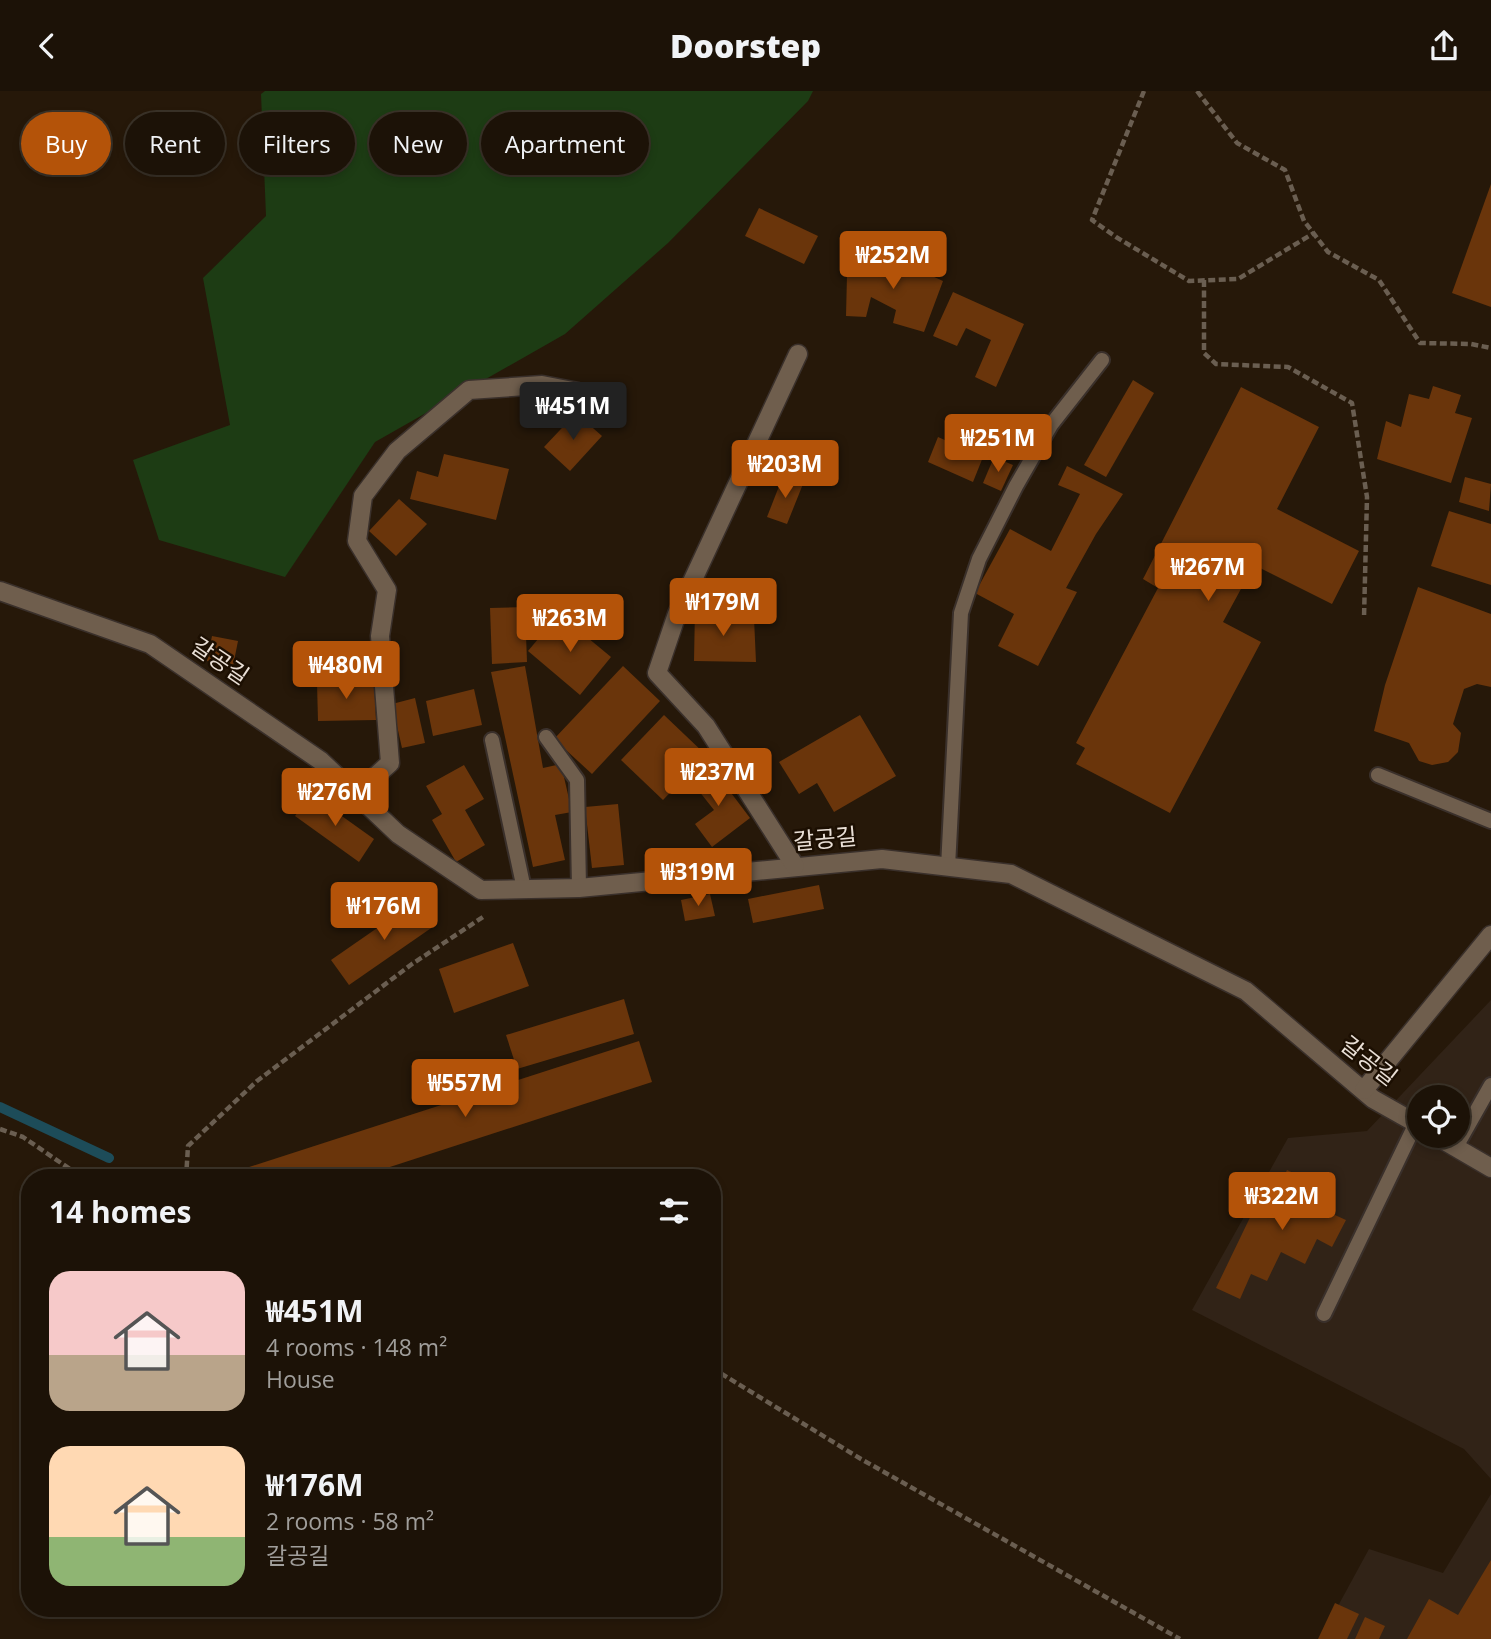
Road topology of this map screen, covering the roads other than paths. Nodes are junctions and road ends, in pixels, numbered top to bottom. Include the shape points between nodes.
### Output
1 (798, 354) dead end
2 (1102, 360) dead end
3 (578, 393) dead end
4 (0, 591) edge
5 (546, 737) dead end
6 (492, 740) dead end
7 (1378, 775) dead end
8 (356, 794) junction
9 (1491, 821) edge
10 (795, 866) junction
11 (948, 867) junction
12 (579, 888) junction
13 (524, 889) junction
14 (1491, 935) edge
15 (1491, 1085) edge
16 (1364, 1090) junction
17 (1407, 1118) edge
18 (1470, 1122) edge
19 (1407, 1144) edge
20 (1458, 1148) edge
21 (1491, 1168) edge
22 (1324, 1314) dead end

1 - 10 street via 677,614 657,673 706,726
2 - 11 lane via 1051,425 1016,486 979,559 961,613
3 - 8 street via 542,385 469,390 397,451 363,496 357,541 387,590 380,635 390,764
4 - 8 street, 갈공길 via 150,644 321,761
5 - 12 lane via 577,780
6 - 13 lane
7 - 9 lane
8 - 13 street, 갈공길 via 398,834 481,890
10 - 11 street, 갈공길 via 881,859
10 - 12 street, 갈공길
11 - 16 street, 갈공길 via 1011,874 1246,991
12 - 13 street, 갈공길
14 - 16 street
15 - 18 lane
16 - 17 street, 갈공길
19 - 22 lane
20 - 21 street

